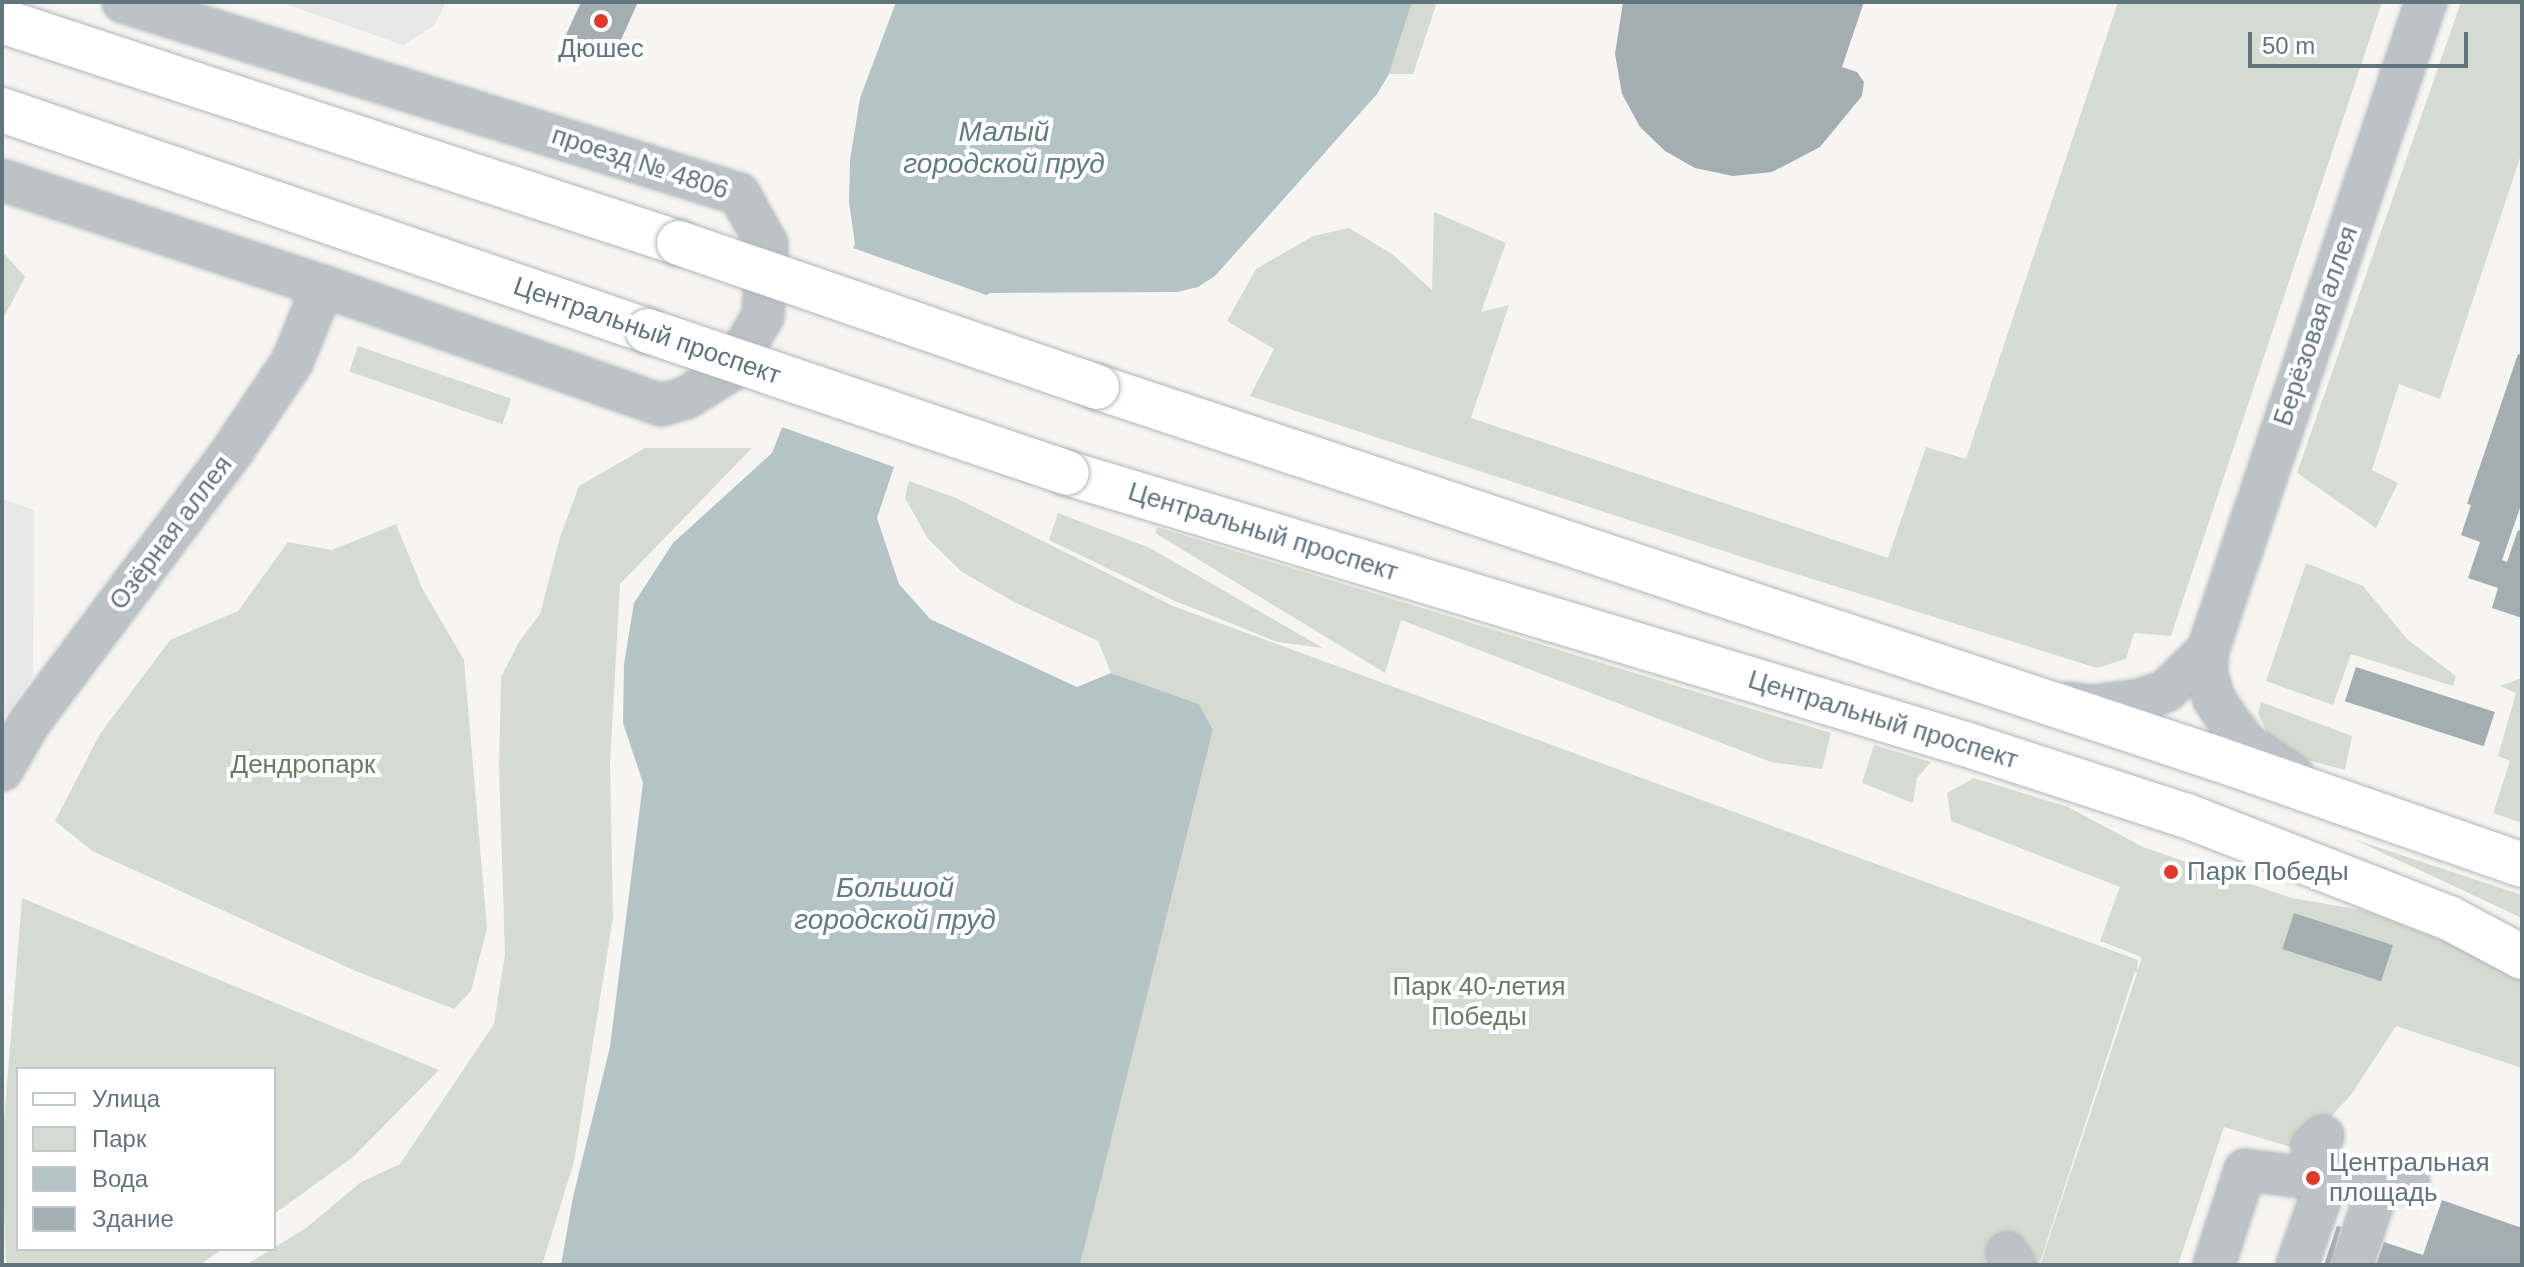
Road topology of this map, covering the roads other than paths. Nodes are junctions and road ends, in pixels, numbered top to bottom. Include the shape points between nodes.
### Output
1 (123, 2) edge
2 (2426, 2) edge
3 (2, 21) edge
4 (2, 110) edge
5 (2, 180) edge
6 (323, 286) junction
7 (2208, 650) junction
8 (2031, 700) junction
9 (2, 770) edge
10 (2317, 792) junction
11 (2522, 865) edge
12 (2522, 957) edge
13 (2323, 1136) dead end
14 (2327, 1180) junction
15 (2214, 1265) edge
16 (2297, 1265) edge
17 (2352, 1265) edge

1 - 6 street, проезд № 4806 via 739,194 767,244 763,316 731,370 686,398 661,405
2 - 7 street, Берёзовая аллея
3 - 8 main road, bridge via 679,243
4 - 12 main road, Центральный проспект, bridge via 1067,473 2187,816 2449,918
5 - 6 street, проезд № 4806
6 - 9 street, Озёрная аллея via 292,362 233,450 29,723
7 - 8 street via 2166,691 2140,700 2093,706
7 - 10 street via 2206,671 2214,699 2230,723 2248,745
8 - 10 main road
10 - 11 main road
13 - 14 street via 2312,1146
14 - 15 street via 2245,1170
14 - 16 street
14 - 17 street via 2394,1183

